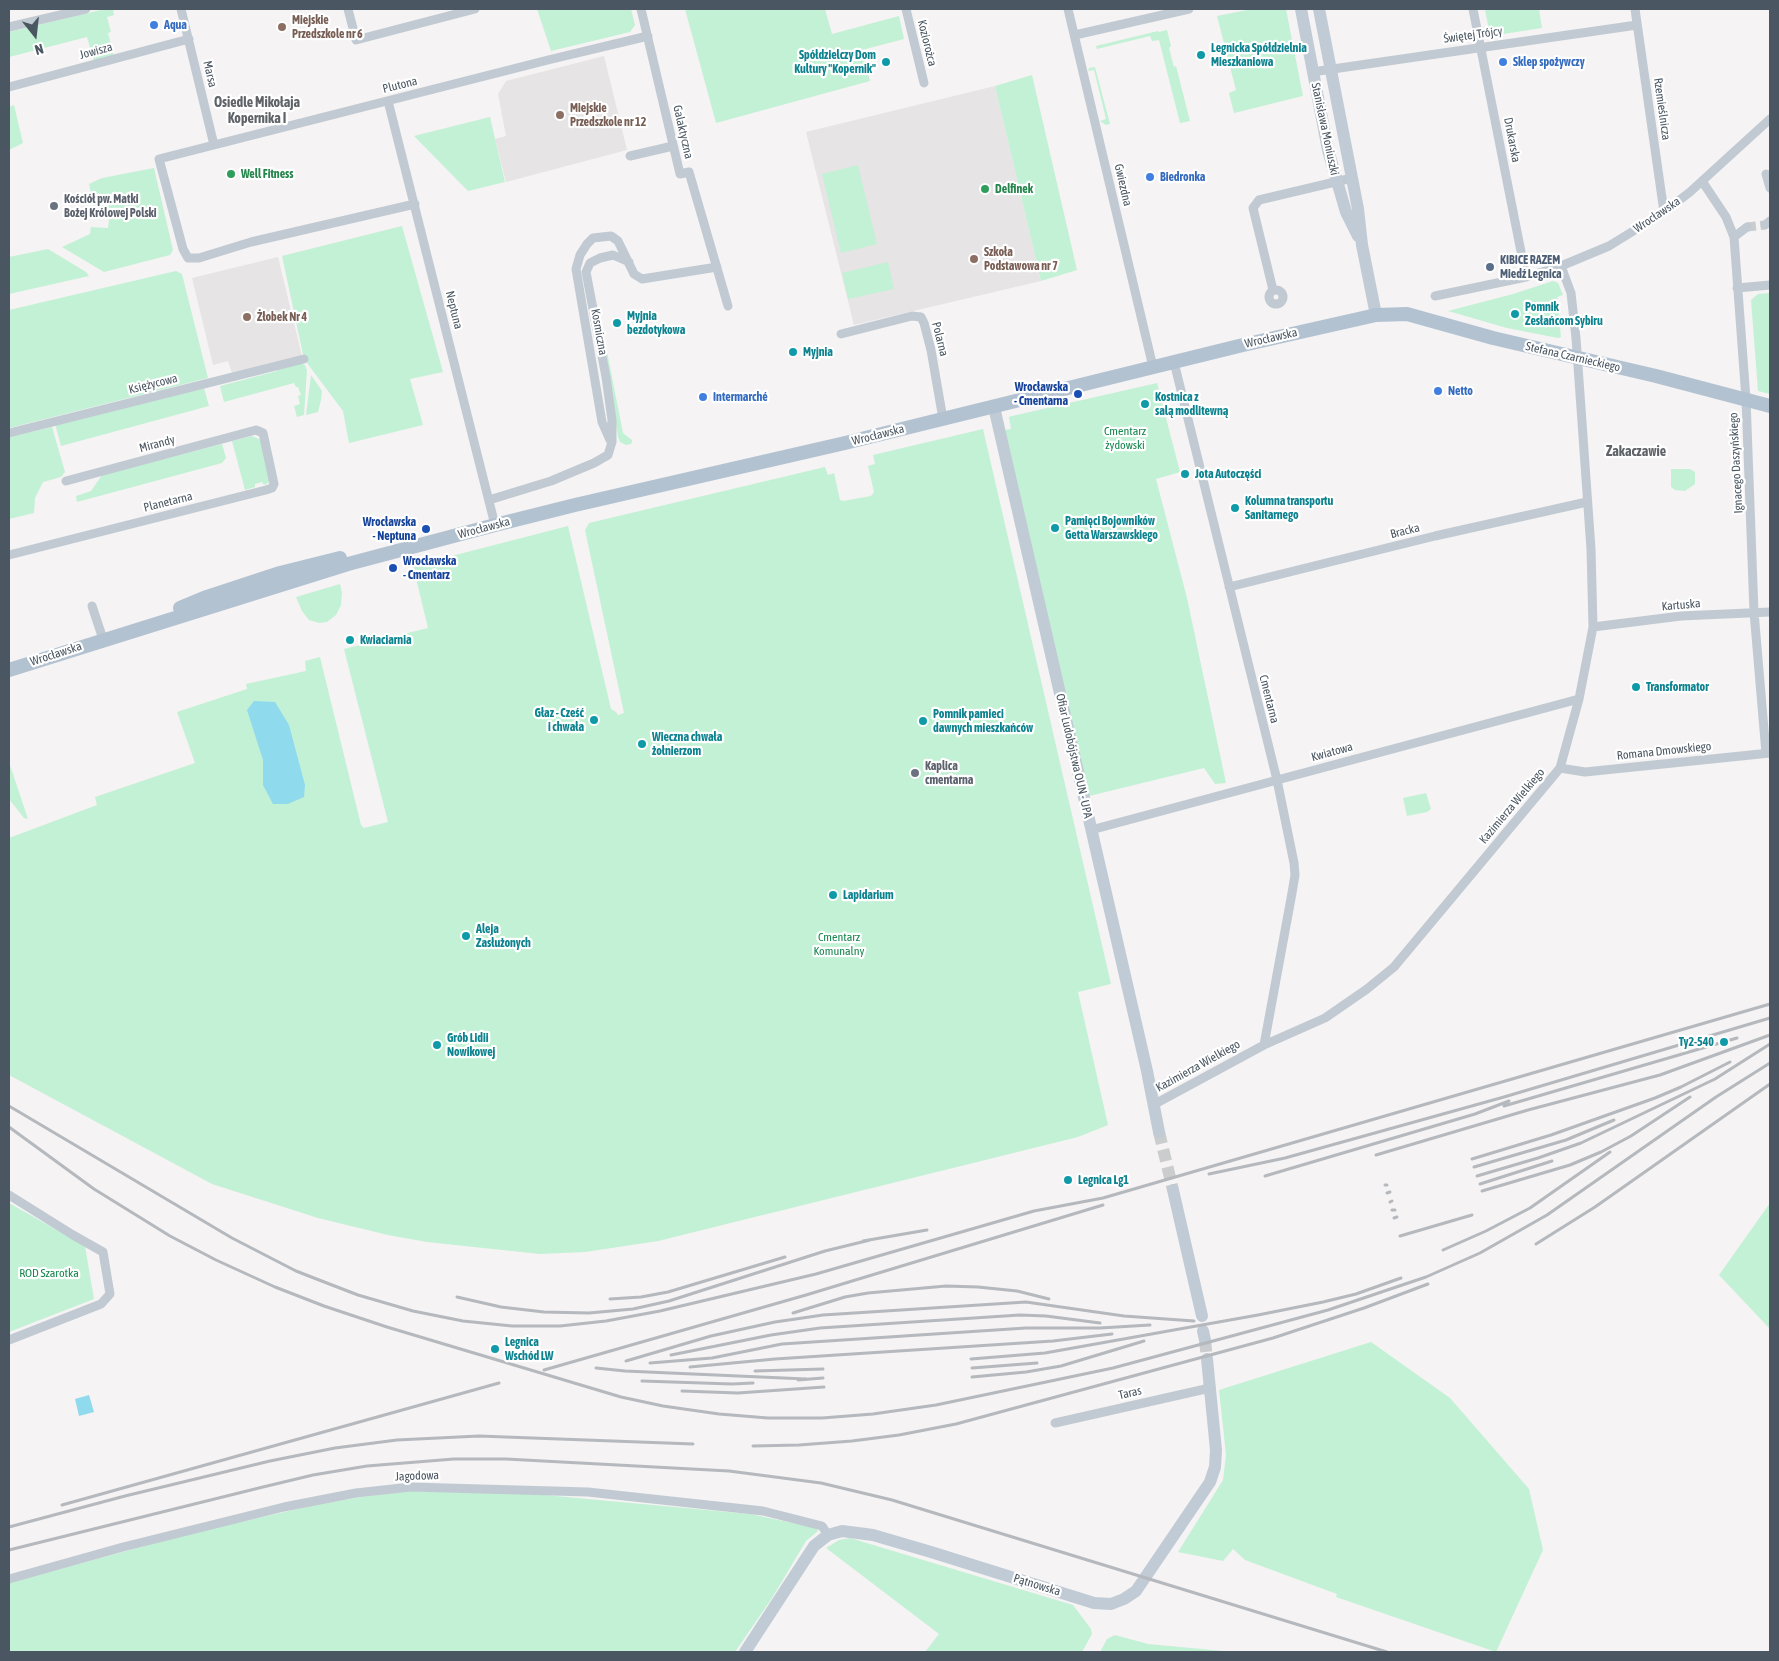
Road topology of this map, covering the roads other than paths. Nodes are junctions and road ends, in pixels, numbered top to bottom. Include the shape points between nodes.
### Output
1 (86, 9) edge
2 (181, 9) edge
3 (348, 9) edge
4 (475, 9) edge
5 (641, 9) edge
6 (906, 9) edge
7 (1068, 9) edge
8 (1188, 9) edge
9 (1301, 9) edge
10 (1318, 9) edge
11 (1473, 9) edge
12 (1635, 9) edge
13 (1637, 25) junction
14 (9, 27) edge
15 (1075, 35) junction
16 (648, 36) junction
17 (189, 39) junction
18 (1480, 46) junction
19 (1330, 69) junction
20 (1312, 72) junction
21 (924, 83) dead end
22 (9, 87) edge
23 (388, 101) junction
24 (1770, 119) edge
25 (214, 145) junction
26 (673, 146) junction
27 (630, 156) dead end
28 (1766, 174) dead end
29 (1352, 178) junction
30 (1702, 181) junction
31 (1337, 182) junction
32 (1770, 188) edge
33 (415, 204) junction
34 (1664, 212) junction
35 (1748, 227) tunnel mouth
36 (1734, 237) junction
37 (1362, 245) junction
38 (629, 262) junction
39 (1561, 266) junction
40 (717, 267) junction
41 (1526, 277) junction
42 (1770, 285) edge
43 (1737, 288) junction
44 (1273, 290) dead end
45 (1435, 296) dead end
46 (728, 306) dead end
47 (1376, 315) junction
48 (841, 334) dead end
49 (1577, 358) junction
50 (304, 360) dead end
51 (1174, 362) junction
52 (1154, 368) junction
53 (1746, 399) junction
54 (994, 406) junction
55 (1770, 406) edge
56 (943, 419) junction
57 (256, 430) joint
58 (9, 433) edge
59 (612, 442) junction
60 (66, 481) dead end
61 (489, 500) junction
62 (1587, 502) junction
63 (495, 525) junction
64 (9, 555) edge
65 (1229, 587) junction
66 (92, 606) dead end
67 (1754, 612) junction
68 (1770, 612) edge
69 (1593, 628) junction
70 (103, 639) junction
71 (9, 670) edge
72 (1579, 699) junction
73 (1768, 753) edge
74 (1560, 768) junction
75 (1276, 780) junction
76 (1092, 830) junction
77 (1264, 1045) junction
78 (1153, 1105) junction
79 (1159, 1132) tunnel mouth
80 (1173, 1190) tunnel mouth
81 (9, 1195) edge
82 (1202, 1316) dead end
83 (9, 1340) edge
84 (1207, 1359) tunnel mouth
85 (1210, 1388) junction
86 (1055, 1423) dead end
87 (828, 1535) junction
88 (9, 1579) edge
89 (745, 1652) edge

1 - 14 street
2 - 17 street, Marsa
3 - 4 street via 356,40
5 - 16 street, Galaktyczna
6 - 21 street, Koziorożca
7 - 15 street, Gwiezdna
8 - 15 street
9 - 20 street, Stanisława Moniuszki
10 - 19 street, Stanisława Moniuszki
11 - 18 street, Drukarska
12 - 13 street, Rzemieślnicza
13 - 18 street, Świętej Trójcy
13 - 34 street, Rzemieślnicza
15 - 52 street, Gwiezdna
16 - 23 street, Plutona
16 - 26 street, Galaktyczna
17 - 22 street, Jowisza
17 - 25 street, Marsa
18 - 19 street, Świętej Trójcy
18 - 41 street, Drukarska
19 - 20 street, Świętej Trójcy
19 - 29 street, Stanisława Moniuszki
20 - 31 street, Stanisława Moniuszki
23 - 25 street, Plutona
23 - 33 street, Neptuna
24 - 30 street, Wrocławska
25 - 33 street, Plutona via 159,159 188,258 199,258 251,242
26 - 27 street
26 - 40 street, Galaktyczna via 680,174 689,172
28 - 32 street
29 - 31 street
29 - 37 street, Stanisława Moniuszki
30 - 34 street, Wrocławska
30 - 36 street, Ignacego Daszyńskiego via 1726,217
31 - 37 street, Stanisława Moniuszki via 1346,212
31 - 44 street via 1259,200 1254,208
33 - 61 street, Neptuna
34 - 39 street, Wrocławska via 1609,246
35 - 36 street
36 - 43 street, Ignacego Daszyńskiego
37 - 47 street, Stanisława Moniuszki
38 - 40 street, Kosmiczna via 634,274 642,279
38 - 59 street via 613,255 600,258 590,263 586,272 606,377
38 - 59 street, Kosmiczna via 618,241 611,236 602,236 587,244 576,269 602,422
39 - 41 street, Wrocławska
39 - 49 street, Kazimierza Wielkiego via 1571,293
40 - 46 street, Galaktyczna
41 - 45 street, Wrocławska
42 - 43 street
43 - 53 street, Ignacego Daszyńskiego
47 - 49 main road, Stefana Czarnieckiego via 1407,314
47 - 51 main road, Wrocławska
48 - 56 street, Polarna via 917,316 923,320
49 - 53 main road, Stefana Czarnieckiego
49 - 62 street, Kazimierza Wielkiego
50 - 58 street, Księżycowa
51 - 52 main road, Wrocławska
51 - 65 street, Cmentarna
52 - 54 main road, Wrocławska
53 - 55 main road, Stefana Czarnieckiego
53 - 67 street, Ignacego Daszyńskiego
54 - 56 main road, Wrocławska
54 - 76 street, Ofiar Ludobójstwa OUN - UPA
56 - 63 main road, Wrocławska
57 - 60 street, Mirandy
57 - 64 street, Planetarna via 262,433 272,472 272,488
59 - 61 street via 608,455 594,463
61 - 63 street, Neptuna
62 - 65 street, Bracka
62 - 69 street, Kazimierza Wielkiego
63 - 70 main road, Wrocławska via 380,555
65 - 75 street, Cmentarna
66 - 70 street
67 - 68 street, Kartuska
67 - 69 street, Kartuska via 1681,616
67 - 73 street, Ignacego Daszyńskiego
69 - 72 street, Kazimierza Wielkiego
70 - 71 main road, Wrocławska
72 - 74 street, Kazimierza Wielkiego
72 - 75 street, Kwiatowa
73 - 74 street, Romana Dmowskiego via 1585,772
74 - 77 street, Kazimierza Wielkiego via 1394,967 1325,1018
75 - 76 street, Kwiatowa
75 - 77 street, Cmentarna via 1295,874
76 - 78 street, Ofiar Ludobójstwa OUN - UPA
77 - 78 street, Kazimierza Wielkiego
78 - 79 street
80 - 82 street
81 - 83 street via 103,1252 110,1294 101,1304
84 - 85 street, Pątnowska
85 - 86 street, Taras
85 - 87 street, Pątnowska via 1216,1450 1210,1482 1136,1591 1124,1599 1111,1604 1094,1603 873,1535 842,1531
87 - 88 street, Jagodowa via 822,1526 764,1511 588,1492 411,1487 275,1509
87 - 89 street via 814,1546

